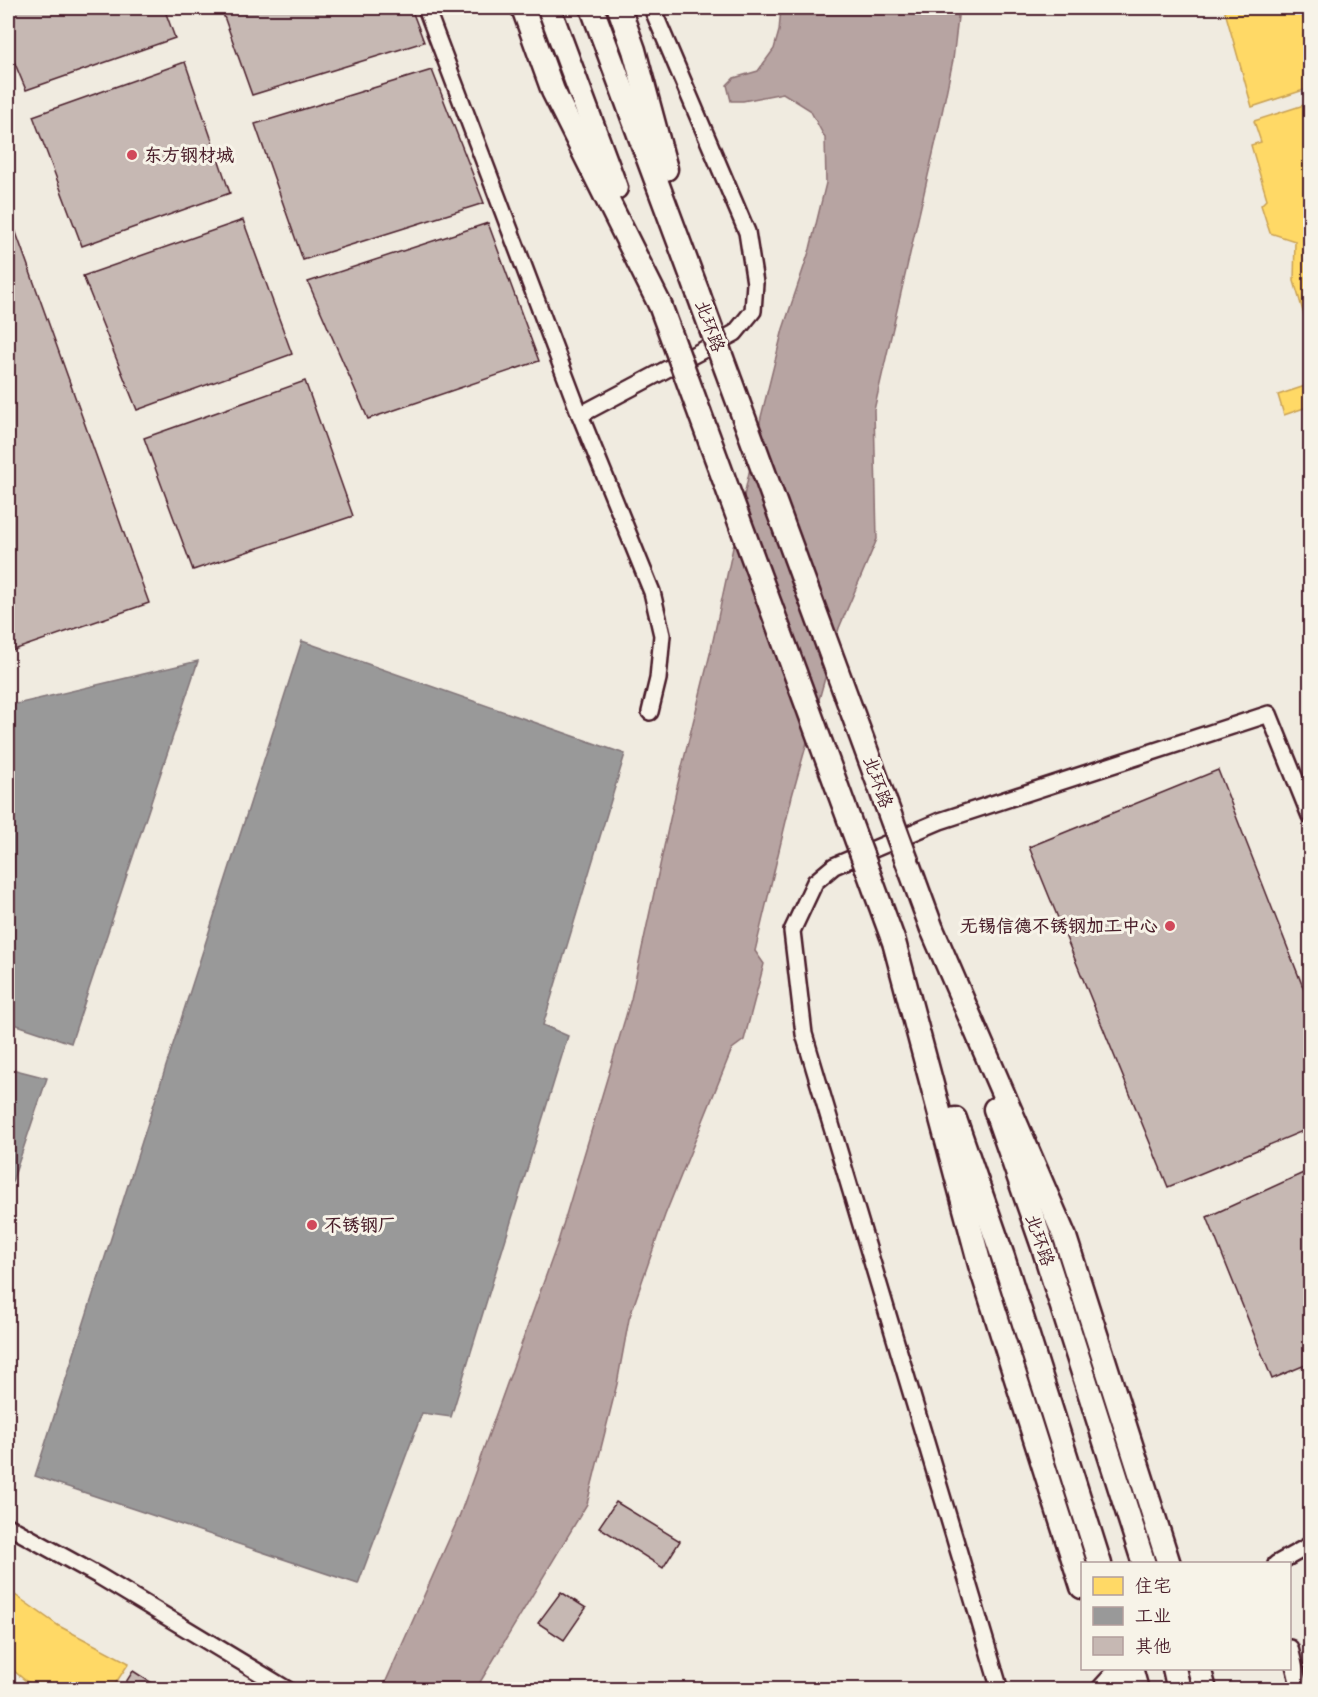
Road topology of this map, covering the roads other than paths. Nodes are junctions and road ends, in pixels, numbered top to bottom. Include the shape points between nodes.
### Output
1 (426, 8) edge
2 (523, 8) edge
3 (549, 8) edge
4 (592, 8) edge
5 (619, 8) edge
6 (652, 8) edge
7 (698, 292) junction
8 (660, 304) junction
9 (580, 415) junction
10 (650, 712) dead end
11 (1311, 816) edge
12 (932, 929) junction
13 (894, 942) junction
14 (8, 1526) edge
15 (1311, 1545) edge
16 (1101, 1562) edge
17 (1143, 1562) edge
18 (1168, 1562) edge
19 (1278, 1562) edge
20 (1081, 1581) edge
21 (1291, 1652) edge
22 (1132, 1670) edge
23 (1174, 1670) edge
24 (1200, 1670) edge
25 (288, 1689) edge
26 (1000, 1689) edge
27 (1137, 1689) edge
28 (1179, 1689) edge
29 (1205, 1689) edge
30 (1300, 1689) edge

1 - 9 street
2 - 8 highway via 553,91
3 - 8 highway
4 - 7 highway, 北环路
5 - 7 highway via 634,50
6 - 9 street via 747,232 755,283 753,311 735,333
7 - 12 highway, 北环路, bridge
8 - 13 highway, bridge
9 - 10 street via 652,592 662,635
11 - 26 street via 1269,714 940,821 834,866 815,882 792,931 804,1034
12 - 17 highway, 北环路 via 1042,1244
12 - 18 highway via 1065,1237
13 - 16 highway via 1003,1257
13 - 20 highway via 980,1265
14 - 25 street
15 - 19 street
21 - 30 street
22 - 27 highway
23 - 28 highway
24 - 29 highway

